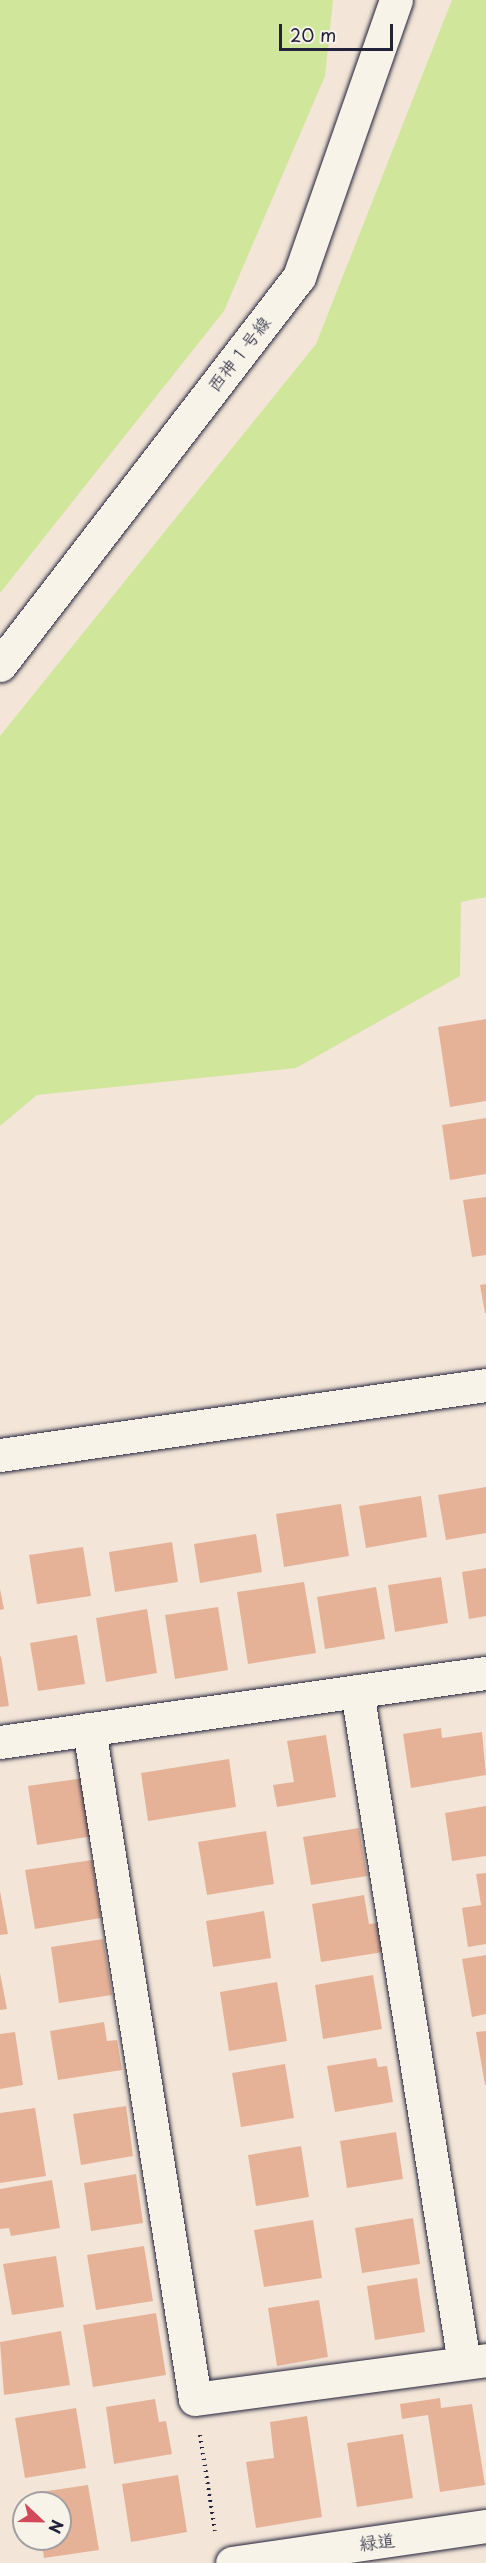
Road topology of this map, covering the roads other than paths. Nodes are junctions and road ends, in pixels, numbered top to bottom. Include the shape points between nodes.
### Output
1 (396, 0) edge
2 (0, 665) edge
3 (486, 1385) edge
4 (0, 1455) edge
5 (486, 1672) edge
6 (357, 1691) junction
7 (89, 1729) junction
8 (0, 1742) edge
9 (475, 2362) edge
10 (486, 2526) edge
11 (224, 2551) edge

1 - 2 street, 西神１号線 via 299,277
3 - 4 street
5 - 6 street
6 - 7 street
6 - 9 street
7 - 8 street
7 - 9 street via 195,2399
10 - 11 street, 緑道

